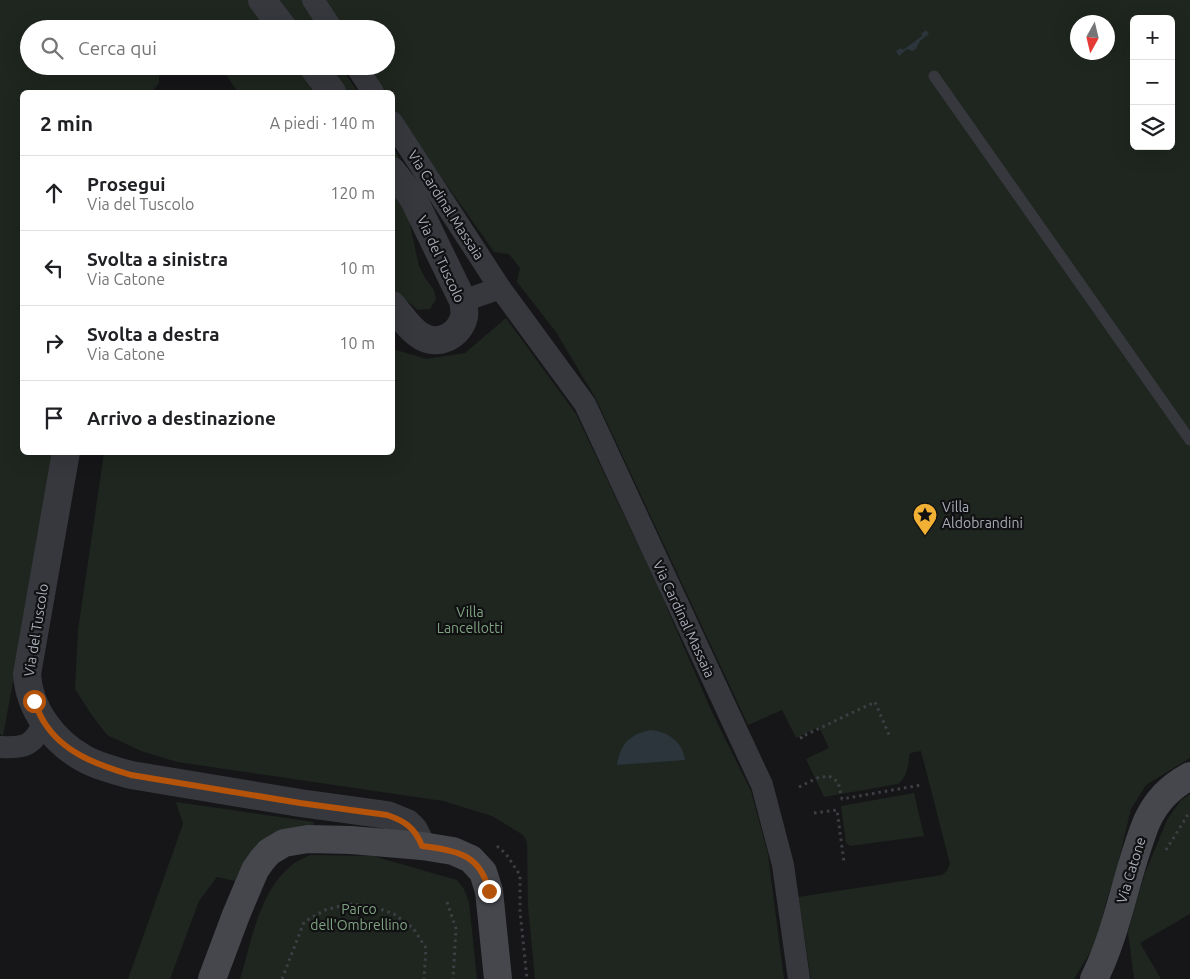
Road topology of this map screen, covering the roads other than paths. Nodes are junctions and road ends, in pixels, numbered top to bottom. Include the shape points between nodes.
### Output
1 (262, 0) edge
2 (313, 0) edge
3 (277, 20) edge
4 (326, 20) edge
5 (319, 75) edge
6 (362, 75) edge
7 (934, 76) dead end
8 (330, 90) edge
9 (372, 90) edge
10 (395, 127) edge
11 (395, 175) edge
12 (500, 288) junction
13 (463, 301) junction
14 (395, 307) edge
15 (1190, 440) edge
16 (65, 455) edge
17 (44, 723) junction
18 (0, 747) edge
19 (1190, 776) edge
20 (422, 846) junction
21 (212, 979) edge
22 (498, 979) edge
23 (799, 979) edge
24 (1094, 979) edge

1 - 3 street
2 - 4 street
5 - 8 street
6 - 9 street
7 - 15 lane
10 - 12 street, Via Cardinal Massaia
11 - 13 street, Via del Tuscolo via 413,198
12 - 13 street
12 - 23 street, Via Cardinal Massaia via 585,404 762,786 783,865
13 - 14 street, Via del Tuscolo via 465,315 460,325 450,337 436,340 420,336
16 - 17 street, Via del Tuscolo via 27,674 28,688
17 - 18 street via 36,738 26,745
17 - 20 street, Via del Tuscolo via 84,759 105,767 141,776 387,815 407,823
19 - 24 main road, Via Catone via 1166,793 1147,820 1108,948
20 - 21 main road via 315,839 278,846 255,870
20 - 22 main road via 453,850 471,859 483,872 490,900

